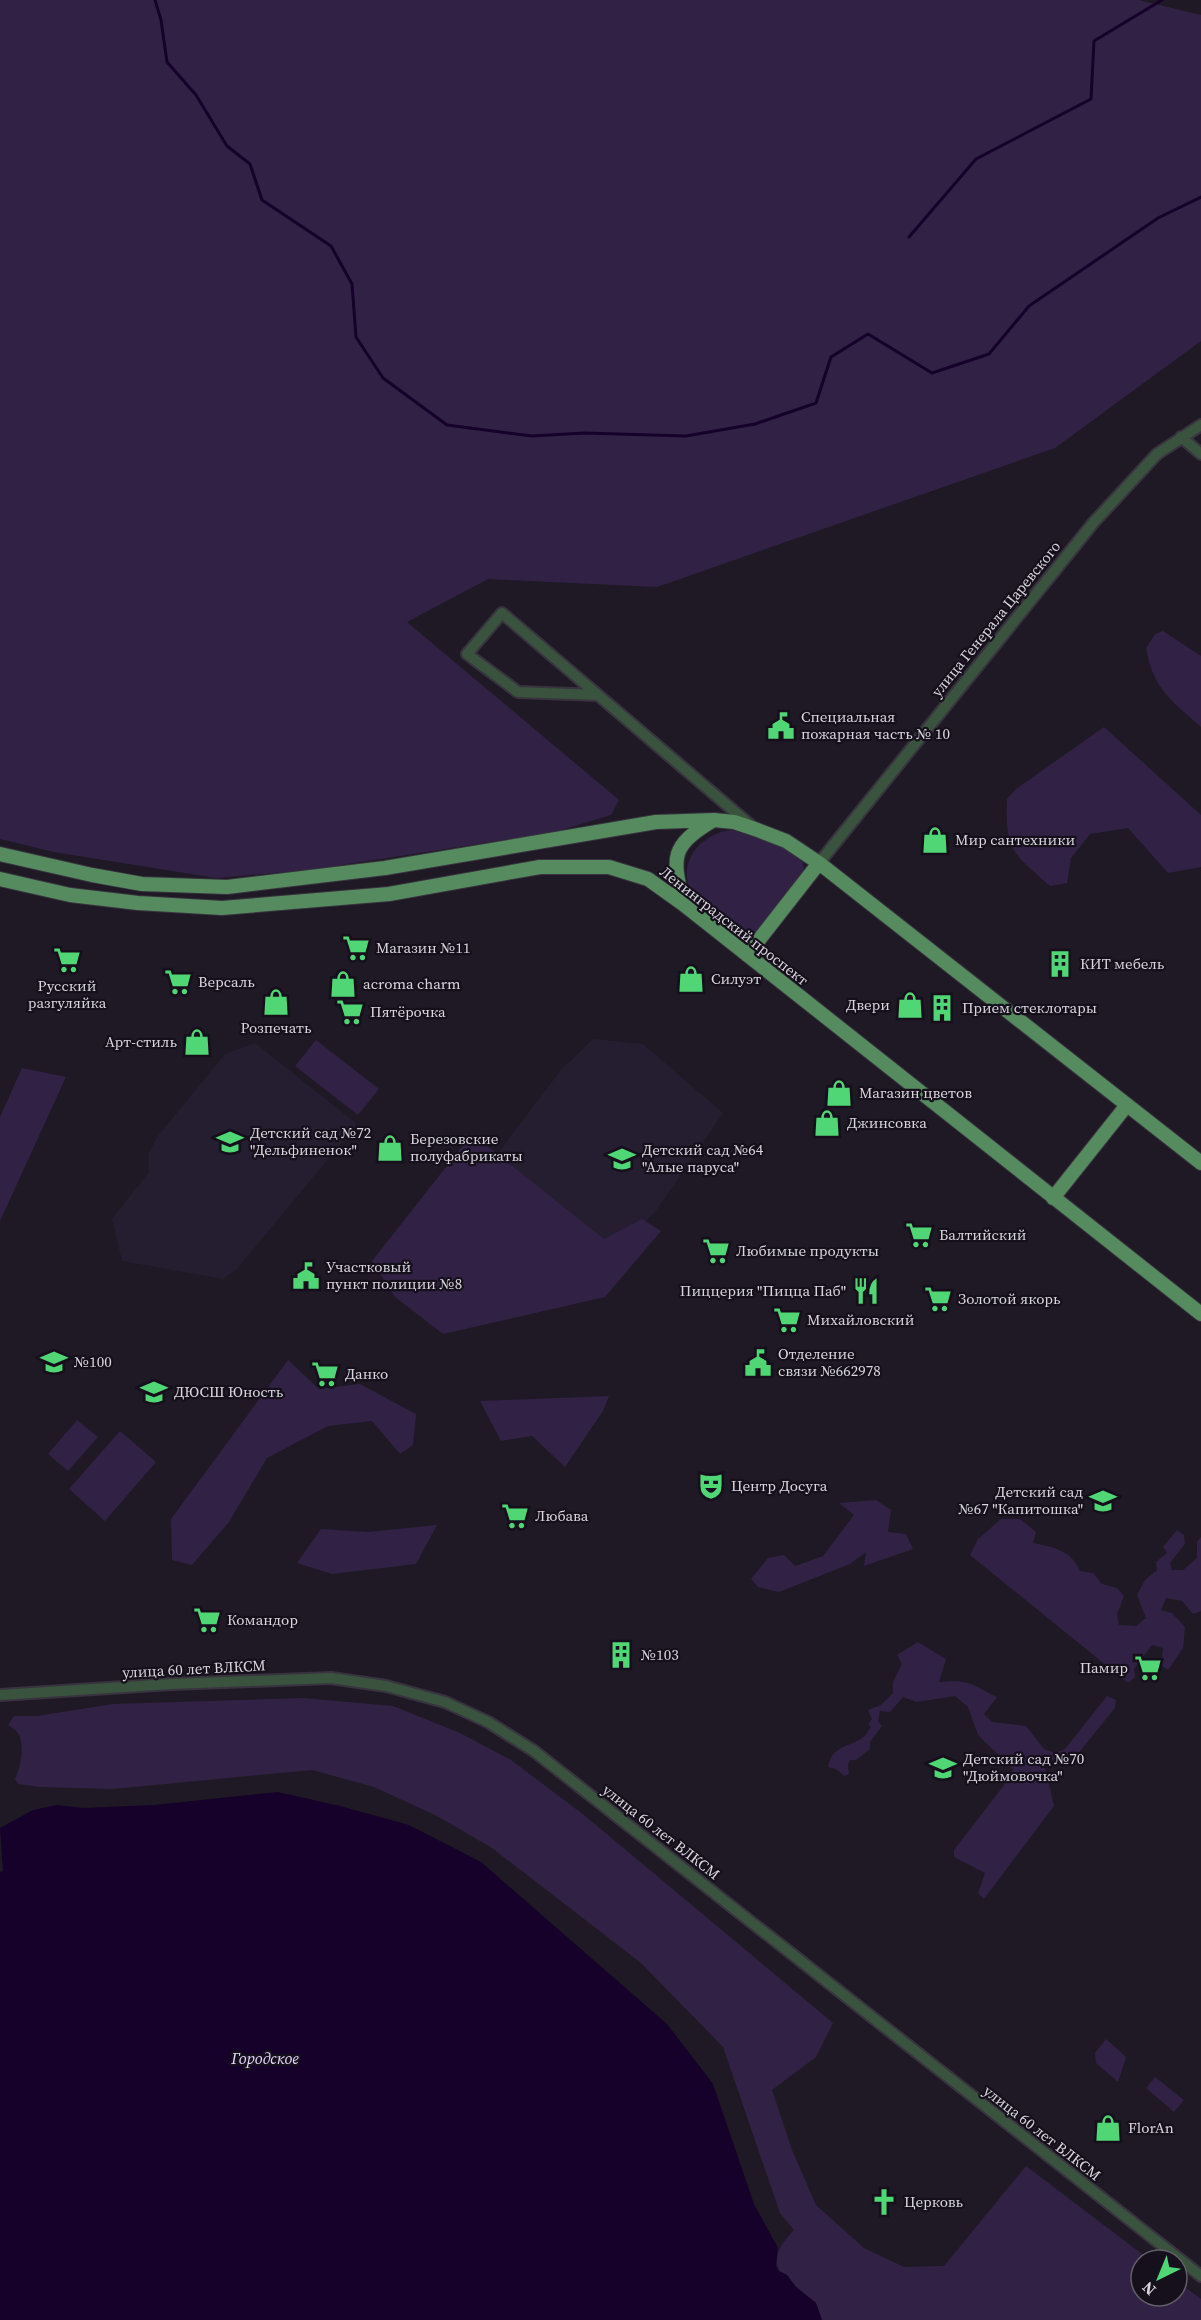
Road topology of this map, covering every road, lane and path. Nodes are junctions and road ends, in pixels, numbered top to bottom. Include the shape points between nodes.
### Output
1 (1201, 425) edge
2 (1181, 437) junction
3 (1201, 454) edge
4 (598, 695) junction
5 (714, 820) junction
6 (755, 829) junction
7 (0, 854) edge
8 (819, 863) junction
9 (0, 879) edge
10 (683, 904) junction
11 (747, 955) junction
12 (1127, 1105) junction
13 (1201, 1163) edge
14 (1053, 1198) junction
15 (1201, 1314) edge
16 (0, 1695) edge
17 (1201, 2276) edge

1 - 2 street, улица Генерала Царевского
2 - 3 street
2 - 8 street, улица Генерала Царевского via 1157,454 1094,522
4 - 4 street via 502,612 467,654 518,692
4 - 6 street
5 - 6 main road
5 - 7 main road via 656,822 385,868 227,887 142,884
5 - 10 main road via 686,839 678,854 675,869
6 - 8 main road via 786,841
8 - 11 main road
8 - 12 main road
9 - 10 main road, Ленинградский проспект via 70,895 222,908 389,894 540,867 609,867 648,879
10 - 11 main road, Ленинградский проспект
11 - 14 main road, Ленинградский проспект
12 - 13 main road
12 - 14 main road
14 - 15 main road, Ленинградский проспект
16 - 17 street, улица 60 лет ВЛКСМ via 331,1678 386,1686 445,1702 488,1722 534,1751

